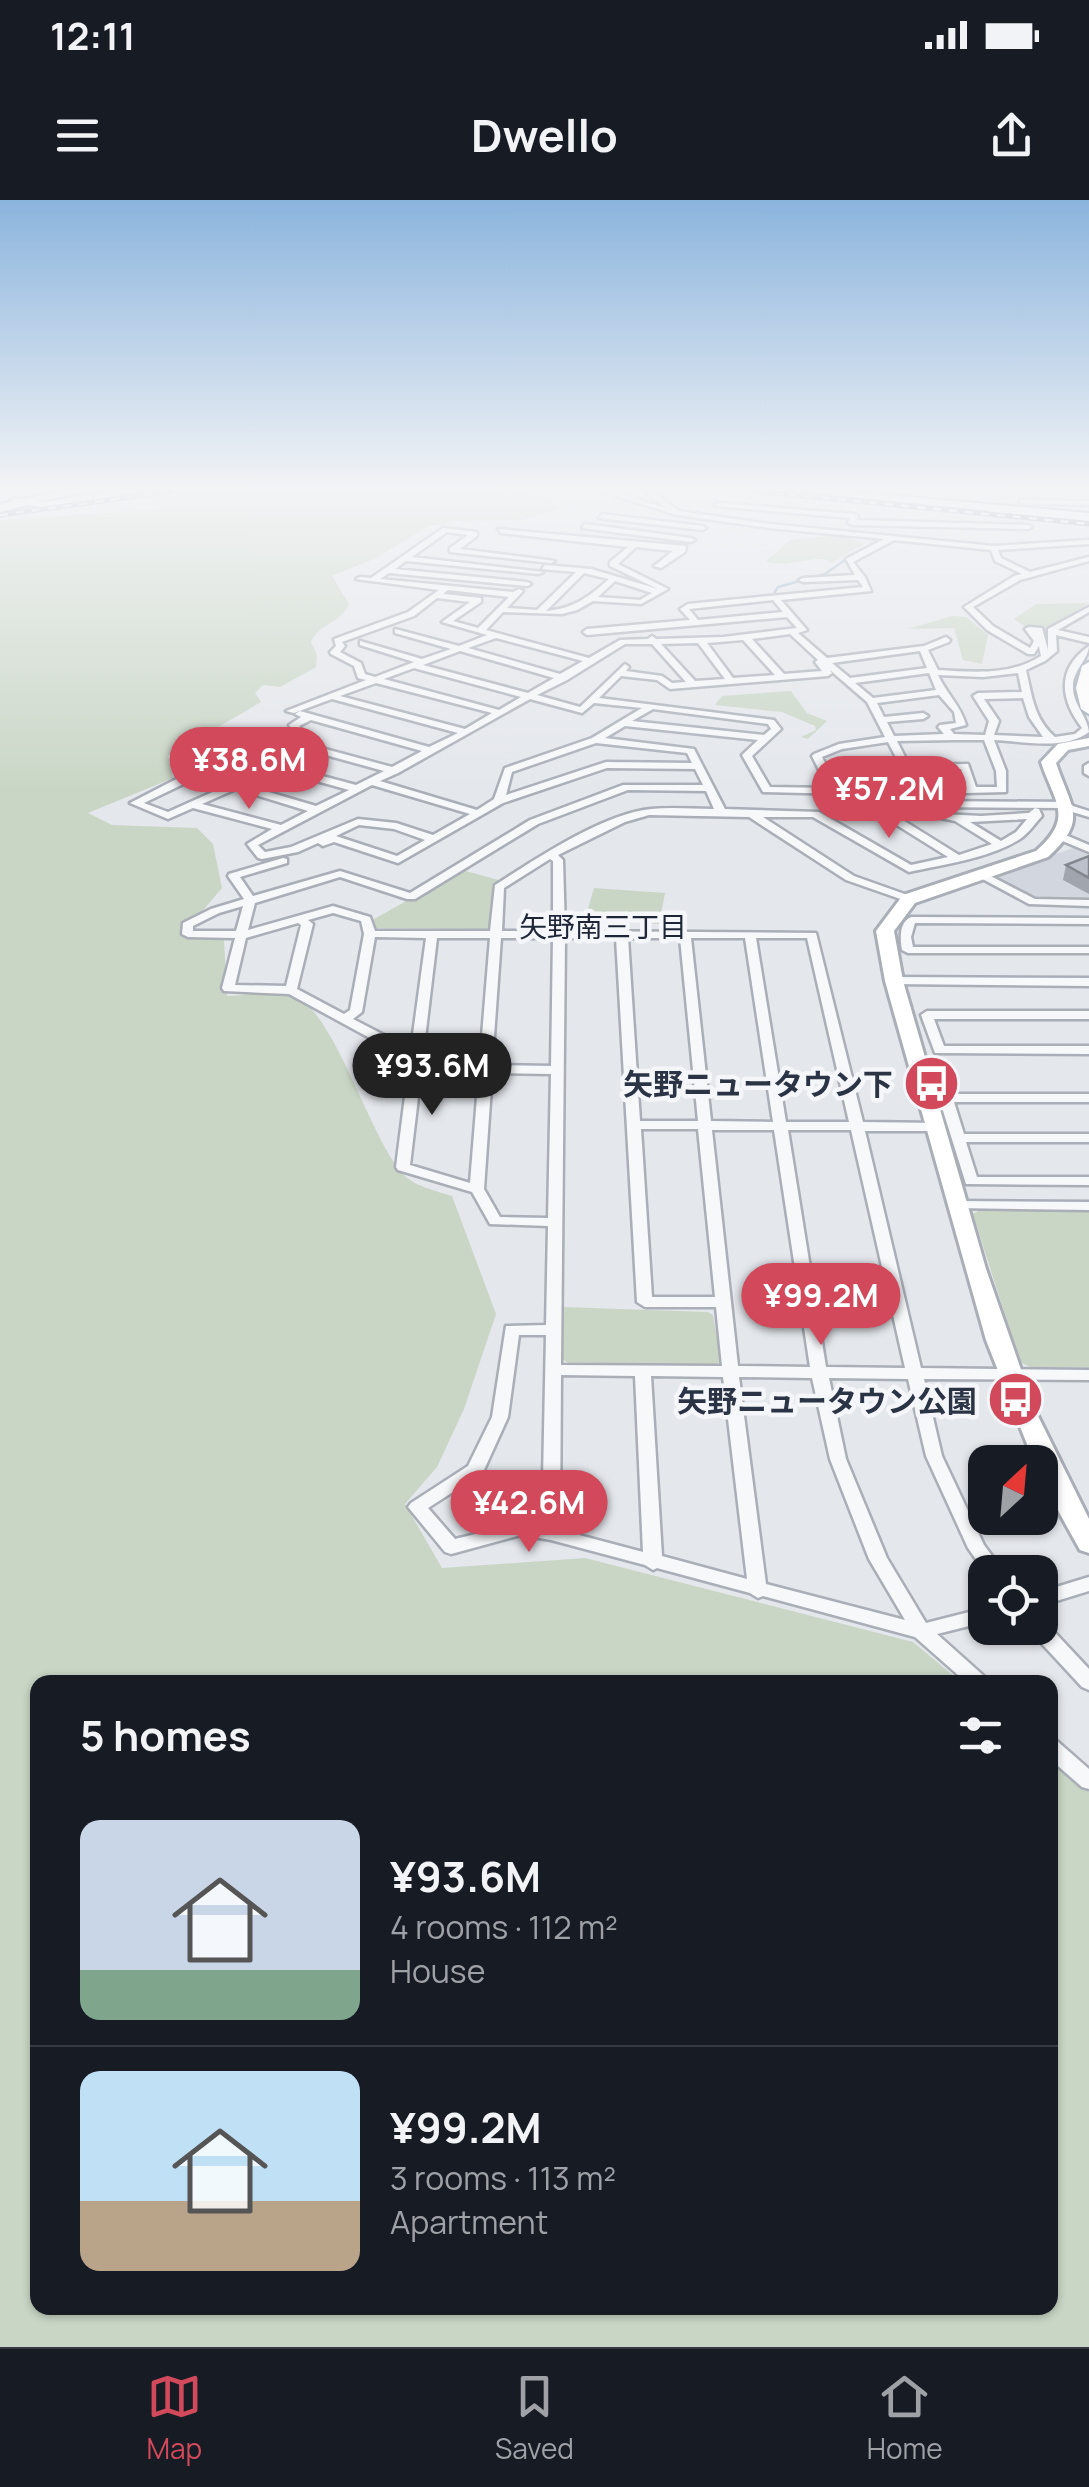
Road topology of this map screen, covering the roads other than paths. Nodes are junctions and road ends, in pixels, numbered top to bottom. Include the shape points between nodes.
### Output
1 (443, 590) edge
2 (468, 590) edge
3 (520, 590) edge
4 (561, 590) edge
5 (602, 590) edge
6 (651, 590) edge
7 (660, 590) edge
8 (856, 590) edge
9 (869, 590) edge
10 (994, 590) edge
11 (658, 592) junction
12 (515, 595) junction
13 (436, 596) junction
14 (775, 598) junction
15 (878, 598) dead end
16 (594, 599) junction
17 (1089, 609) edge
18 (502, 610) junction
19 (538, 613) junction
20 (789, 614) junction
21 (696, 622) junction
22 (1051, 630) junction
23 (398, 631) dead end
24 (480, 631) junction
25 (587, 632) dead end
26 (793, 634) junction
27 (496, 635) junction
28 (746, 638) junction
29 (652, 639) junction
30 (700, 640) junction
31 (946, 640) dead end
32 (1089, 640) edge
33 (363, 643) dead end
34 (459, 648) junction
35 (1089, 648) edge
36 (923, 649) junction
37 (1046, 657) junction
38 (592, 661) junction
39 (826, 661) junction
40 (417, 663) junction
41 (1036, 665) junction
42 (1089, 666) edge
43 (1022, 670) junction
44 (935, 671) junction
45 (1069, 673) junction
46 (781, 676) junction
47 (564, 678) junction
48 (372, 680) junction
49 (849, 680) junction
50 (731, 681) junction
51 (693, 684) junction
52 (941, 692) junction
53 (1024, 695) junction
54 (331, 696) junction
55 (534, 696) junction
56 (593, 700) junction
57 (871, 701) junction
58 (651, 706) junction
59 (1089, 709) edge
60 (501, 713) junction
61 (923, 716) dead end
62 (309, 717) junction
63 (881, 720) junction
64 (623, 723) junction
65 (466, 732) junction
66 (765, 738) junction
67 (952, 738) junction
68 (988, 738) junction
69 (594, 740) junction
70 (1053, 740) junction
71 (895, 742) junction
72 (1089, 742) edge
73 (310, 747) junction
74 (432, 751) junction
75 (697, 766) junction
76 (1089, 766) edge
77 (276, 767) junction
78 (906, 767) junction
79 (395, 770) junction
80 (194, 773) junction
81 (1089, 774) edge
82 (373, 782) junction
83 (234, 787) junction
84 (707, 788) junction
85 (358, 789) junction
86 (919, 791) junction
87 (972, 791) junction
88 (850, 792) junction
89 (499, 801) junction
90 (192, 805) junction
91 (319, 809) junction
92 (1035, 810) junction
93 (1077, 810) edge
94 (720, 812) junction
95 (478, 813) junction
96 (751, 814) junction
97 (953, 816) junction
98 (280, 828) junction
99 (430, 835) junction
100 (1064, 838) junction
101 (1000, 845) junction
102 (1089, 849) edge
103 (550, 854) junction
104 (956, 858) junction
105 (981, 874) junction
106 (909, 899) junction
107 (250, 900) junction
108 (1089, 903) edge
109 (300, 919) junction
110 (1089, 921) edge
111 (370, 934) junction
112 (432, 934) junction
113 (495, 934) junction
114 (559, 934) junction
115 (622, 934) junction
116 (684, 934) junction
117 (750, 934) junction
118 (244, 935) junction
119 (1089, 950) edge
120 (894, 980) junction
121 (1089, 982) edge
122 (291, 990) junction
123 (1089, 1015) edge
124 (346, 1018) junction
125 (1089, 1050) edge
126 (418, 1054) junction
127 (919, 1060) junction
128 (1089, 1060) edge
129 (488, 1069) junction
130 (558, 1070) junction
131 (1089, 1098) edge
132 (633, 1125) junction
133 (704, 1125) junction
134 (779, 1125) junction
135 (854, 1126) junction
136 (937, 1127) junction
137 (959, 1138) junction
138 (1089, 1138) edge
139 (1089, 1182) edge
140 (477, 1190) junction
141 (959, 1205) junction
142 (1089, 1206) edge
143 (557, 1222) junction
144 (724, 1302) junction
145 (555, 1330) junction
146 (554, 1370) junction
147 (643, 1371) junction
148 (730, 1371) junction
149 (818, 1371) junction
150 (913, 1372) junction
151 (1008, 1374) junction
152 (1089, 1374) edge
153 (552, 1534) junction
154 (1089, 1543) edge
155 (982, 1555) edge
156 (653, 1563) junction
157 (1089, 1584) edge
158 (758, 1590) junction
159 (1058, 1594) edge
160 (968, 1619) edge
161 (921, 1631) junction
162 (1054, 1645) edge
163 (970, 1675) edge
164 (1089, 1682) edge
165 (1058, 1753) edge
166 (1089, 1781) edge

1 - 13 street
2 - 12 street
3 - 12 street
4 - 19 street
5 - 16 street
6 - 11 street
7 - 11 street
8 - 14 street
9 - 15 street
10 - 37 street via 968,606 1031,652 1038,641 1029,629 1039,630
11 - 16 street via 640,602
12 - 18 street
13 - 24 street via 478,600 446,622
13 - 48 street via 411,614 335,643 341,646 334,652
14 - 20 street
14 - 21 street via 688,606
16 - 19 street via 564,615
17 - 22 street
18 - 19 street
18 - 24 street
20 - 21 street
20 - 26 street via 803,630
21 - 25 street
22 - 32 street
22 - 37 street via 1054,649
23 - 34 street
24 - 27 street
26 - 28 street
26 - 39 street
27 - 34 street
27 - 38 street
28 - 30 street
28 - 46 street
29 - 30 street
29 - 38 street via 624,642
29 - 51 street
30 - 50 street
31 - 36 street
33 - 40 street
34 - 40 street
34 - 47 street
35 - 45 street
36 - 39 street
36 - 44 street
37 - 41 street
38 - 47 street
39 - 46 street via 819,662 828,674
39 - 49 street
40 - 48 street
40 - 55 street
41 - 43 street
41 - 45 street
42 - 59 main road via 1083,688
43 - 44 street via 996,676
43 - 53 street
44 - 49 street
44 - 52 street
45 - 70 street via 1067,695 1087,729
46 - 50 street
47 - 55 street
48 - 54 street
48 - 60 street
49 - 57 street
50 - 51 street
51 - 56 street via 670,686 623,670
52 - 57 street
52 - 67 street via 958,712 961,725 943,727
53 - 68 street via 978,696 994,721
53 - 70 street via 1034,720
54 - 62 street via 291,712
54 - 65 street
55 - 56 street via 582,710
55 - 60 street
56 - 58 street
57 - 63 street
58 - 64 street
58 - 66 street via 756,718 776,729
60 - 65 street
61 - 63 street
62 - 73 street via 294,725
62 - 74 street
63 - 71 street
64 - 66 street
64 - 69 street
65 - 74 street
66 - 88 street via 747,755 768,790
67 - 68 street
67 - 71 street
68 - 70 street
68 - 87 street via 1002,790
69 - 75 street via 691,752
69 - 89 street via 508,770
71 - 78 street
71 - 78 street via 840,743 817,756 823,770
72 - 93 street via 1063,747 1048,762
73 - 77 street
73 - 79 street
73 - 80 street via 274,738
74 - 79 street
75 - 84 street
75 - 89 street via 606,765
76 - 81 street
77 - 83 street
77 - 85 street
78 - 86 street
78 - 87 street via 965,766
79 - 82 street
80 - 83 street
80 - 90 street via 134,800 168,816
82 - 85 street
82 - 95 street
83 - 90 street
83 - 91 street
84 - 94 street
84 - 107 street via 608,794 534,822 410,897 340,874
85 - 91 street
86 - 87 street
86 - 92 street via 925,804
88 - 97 street via 896,792 925,816
88 - 104 street
89 - 95 street
90 - 98 street
91 - 98 street
91 - 99 street
92 - 93 street
92 - 97 street
92 - 101 street via 1020,836
93 - 100 street
94 - 96 street
94 - 103 street via 649,812
95 - 99 street
96 - 104 street via 815,814 909,870
96 - 106 street via 850,878
97 - 101 street
98 - 99 street via 252,841 262,856 294,850 358,822
99 - 107 street via 398,860 334,838 233,876
100 - 102 street
100 - 105 street via 1042,854
101 - 104 street
103 - 113 street via 499,888
103 - 114 street via 558,860
105 - 106 street
105 - 108 street via 1032,902
106 - 120 street via 885,931
107 - 118 street
107 - 118 street via 187,926 188,934
109 - 111 street via 333,908 366,919
109 - 118 street
109 - 122 street via 307,924
110 - 119 street via 911,920 905,938 908,950
111 - 112 street
111 - 124 street via 356,1012
112 - 113 street
112 - 126 street
113 - 114 street
113 - 129 street
114 - 115 street
114 - 130 street
115 - 116 street
115 - 132 street
116 - 117 street
116 - 133 street
117 - 134 street
117 - 135 street via 812,935
118 - 122 street via 228,988
120 - 121 street
120 - 127 street
122 - 124 street
123 - 125 street via 927,1014 939,1050
124 - 126 street
126 - 140 street via 404,1167
127 - 128 street
127 - 136 street
129 - 130 street
129 - 140 street
130 - 143 street
131 - 137 street via 946,1098
132 - 133 street
132 - 144 street via 646,1302
133 - 134 street
133 - 144 street
134 - 135 street
134 - 149 street
135 - 136 street
135 - 150 street
136 - 141 street
137 - 138 street
137 - 139 street via 971,1181
140 - 143 street via 495,1220
141 - 142 street
141 - 151 street
143 - 145 street
144 - 148 street
145 - 146 street
145 - 153 street via 512,1330 500,1417 475,1470 417,1507 451,1546 520,1529
146 - 147 street
146 - 153 street
147 - 148 street
147 - 156 street
148 - 149 street
148 - 158 street
149 - 150 street
149 - 161 street via 856,1509
150 - 151 street
150 - 155 street via 934,1456
151 - 152 street
151 - 154 street via 1050,1479
153 - 156 street
156 - 158 street
157 - 159 street
158 - 161 street
160 - 161 street
161 - 163 street
162 - 164 street
165 - 166 street

